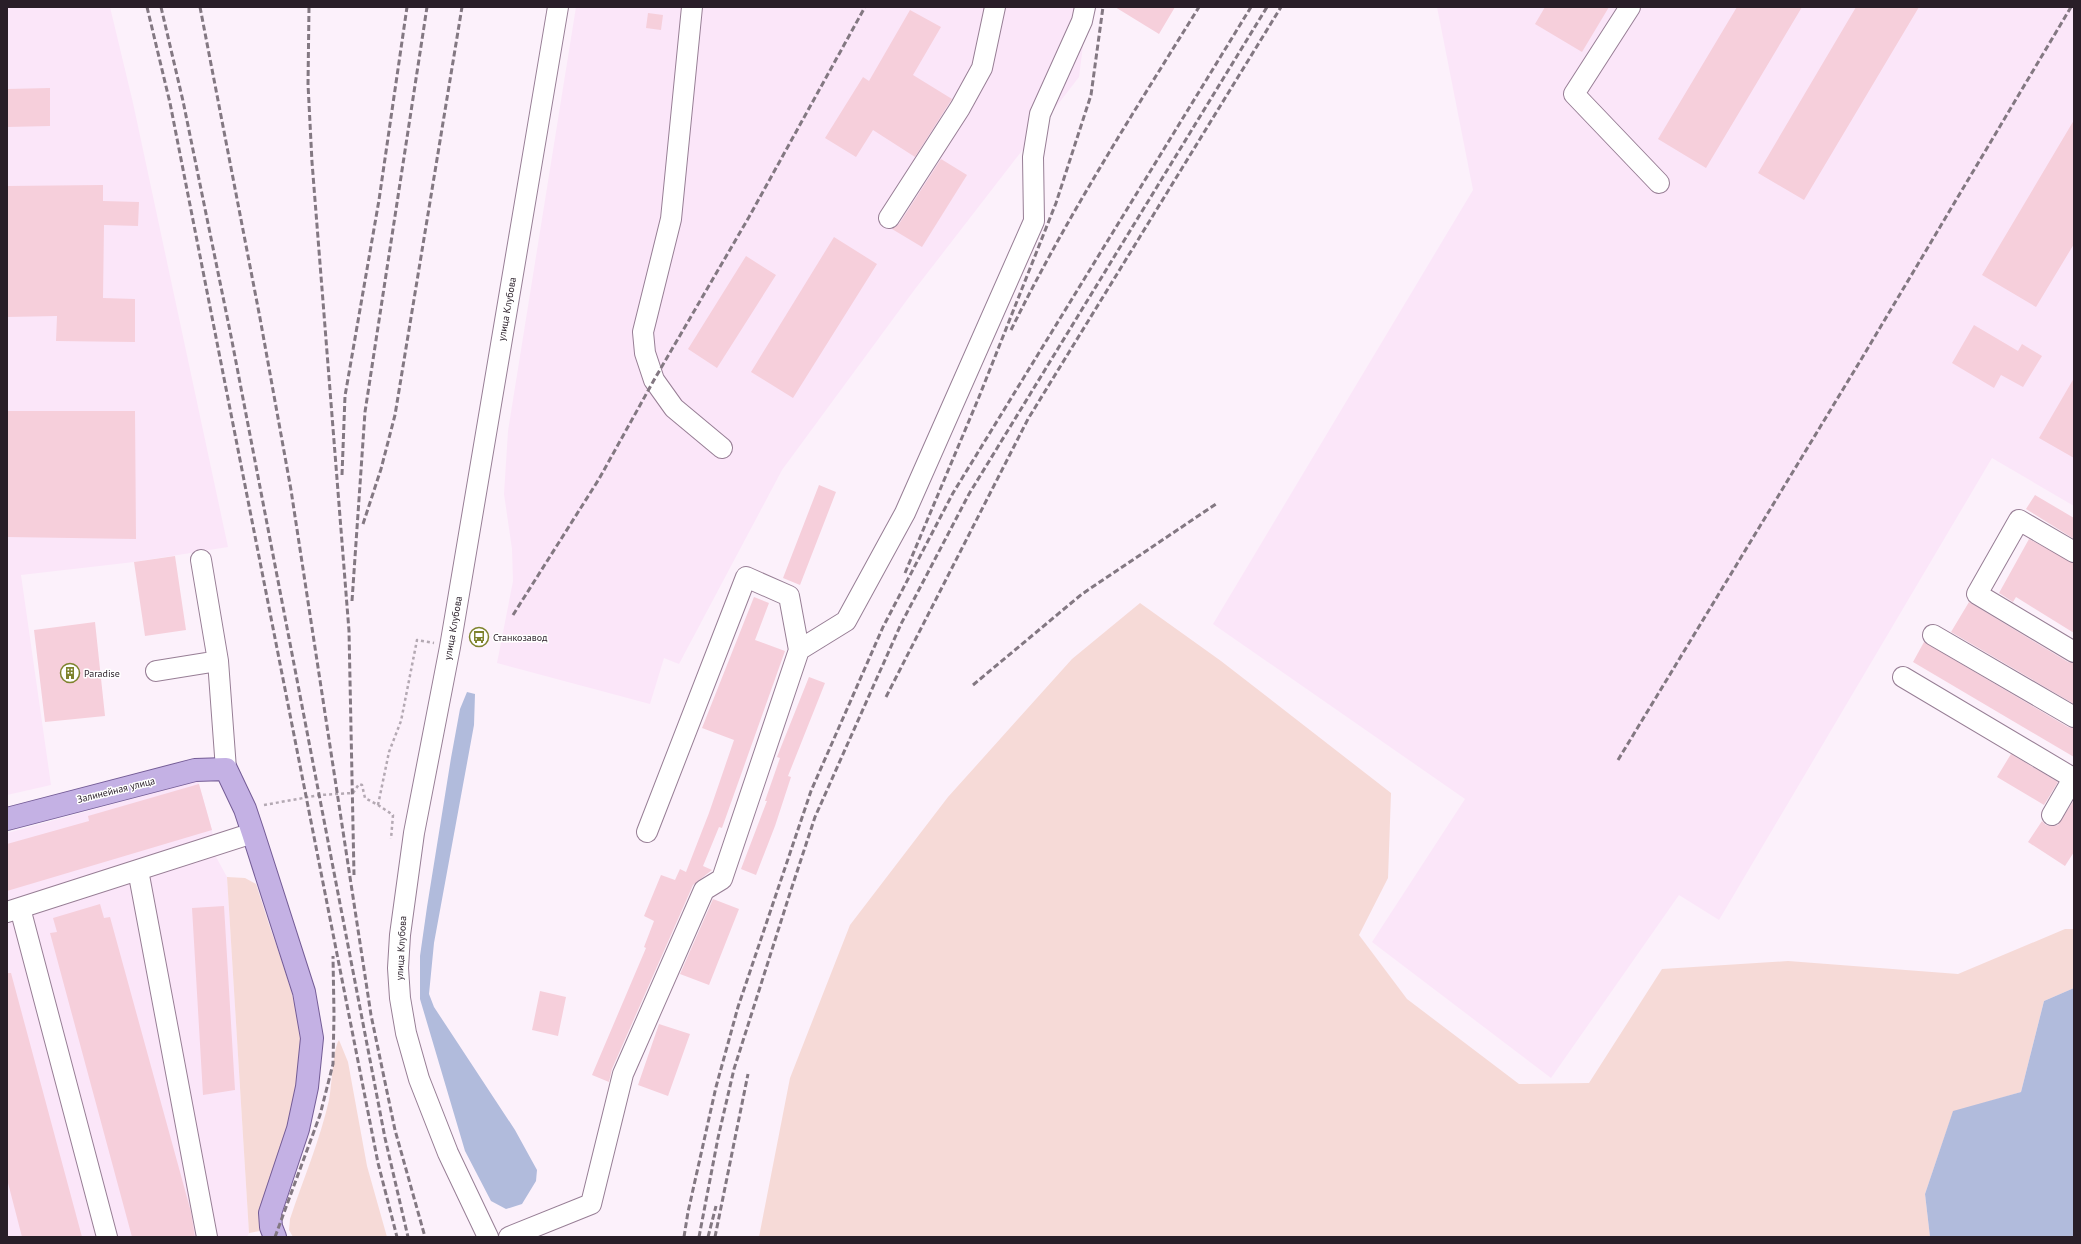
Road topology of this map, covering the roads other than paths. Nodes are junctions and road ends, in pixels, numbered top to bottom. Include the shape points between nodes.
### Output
1 (558, 7) edge
2 (692, 7) edge
3 (995, 7) edge
4 (1085, 7) edge
5 (1630, 7) edge
6 (1659, 182) dead end
7 (889, 218) dead end
8 (722, 448) dead end
9 (2074, 552) edge
10 (200, 560) dead end
11 (1933, 635) dead end
12 (798, 650) junction
13 (2074, 652) edge
14 (218, 661) junction
15 (156, 671) dead end
16 (1903, 677) dead end
17 (2074, 717) edge
18 (226, 769) junction
19 (2074, 777) edge
20 (2052, 815) dead end
21 (7, 819) edge
22 (647, 832) dead end
23 (253, 833) junction
24 (138, 870) junction
25 (14, 910) edge
26 (270, 1235) edge
27 (108, 1237) edge
28 (208, 1237) edge
29 (488, 1237) edge
30 (509, 1237) edge

1 - 29 street, улица Клубова via 450,647 414,833 398,968 406,1033 419,1079 448,1153
2 - 8 street via 671,219 643,332 645,353 654,380 674,408
3 - 7 street via 982,68 960,108
4 - 12 street via 1082,21 1040,114 1033,157 1034,221 905,514 846,621
5 - 6 street via 1574,94
9 - 13 street via 2019,520 1977,594
10 - 14 street
11 - 17 street
12 - 22 street via 789,596 746,577
12 - 30 street via 722,879 704,890 623,1074 591,1204
14 - 15 street
14 - 18 street
16 - 19 street
18 - 21 main road, Залинейная улица via 195,770
18 - 23 main road
19 - 20 street
23 - 24 street
23 - 26 main road via 304,992 312,1038 308,1080 298,1128 271,1207
24 - 25 street
24 - 28 street
25 - 27 street

